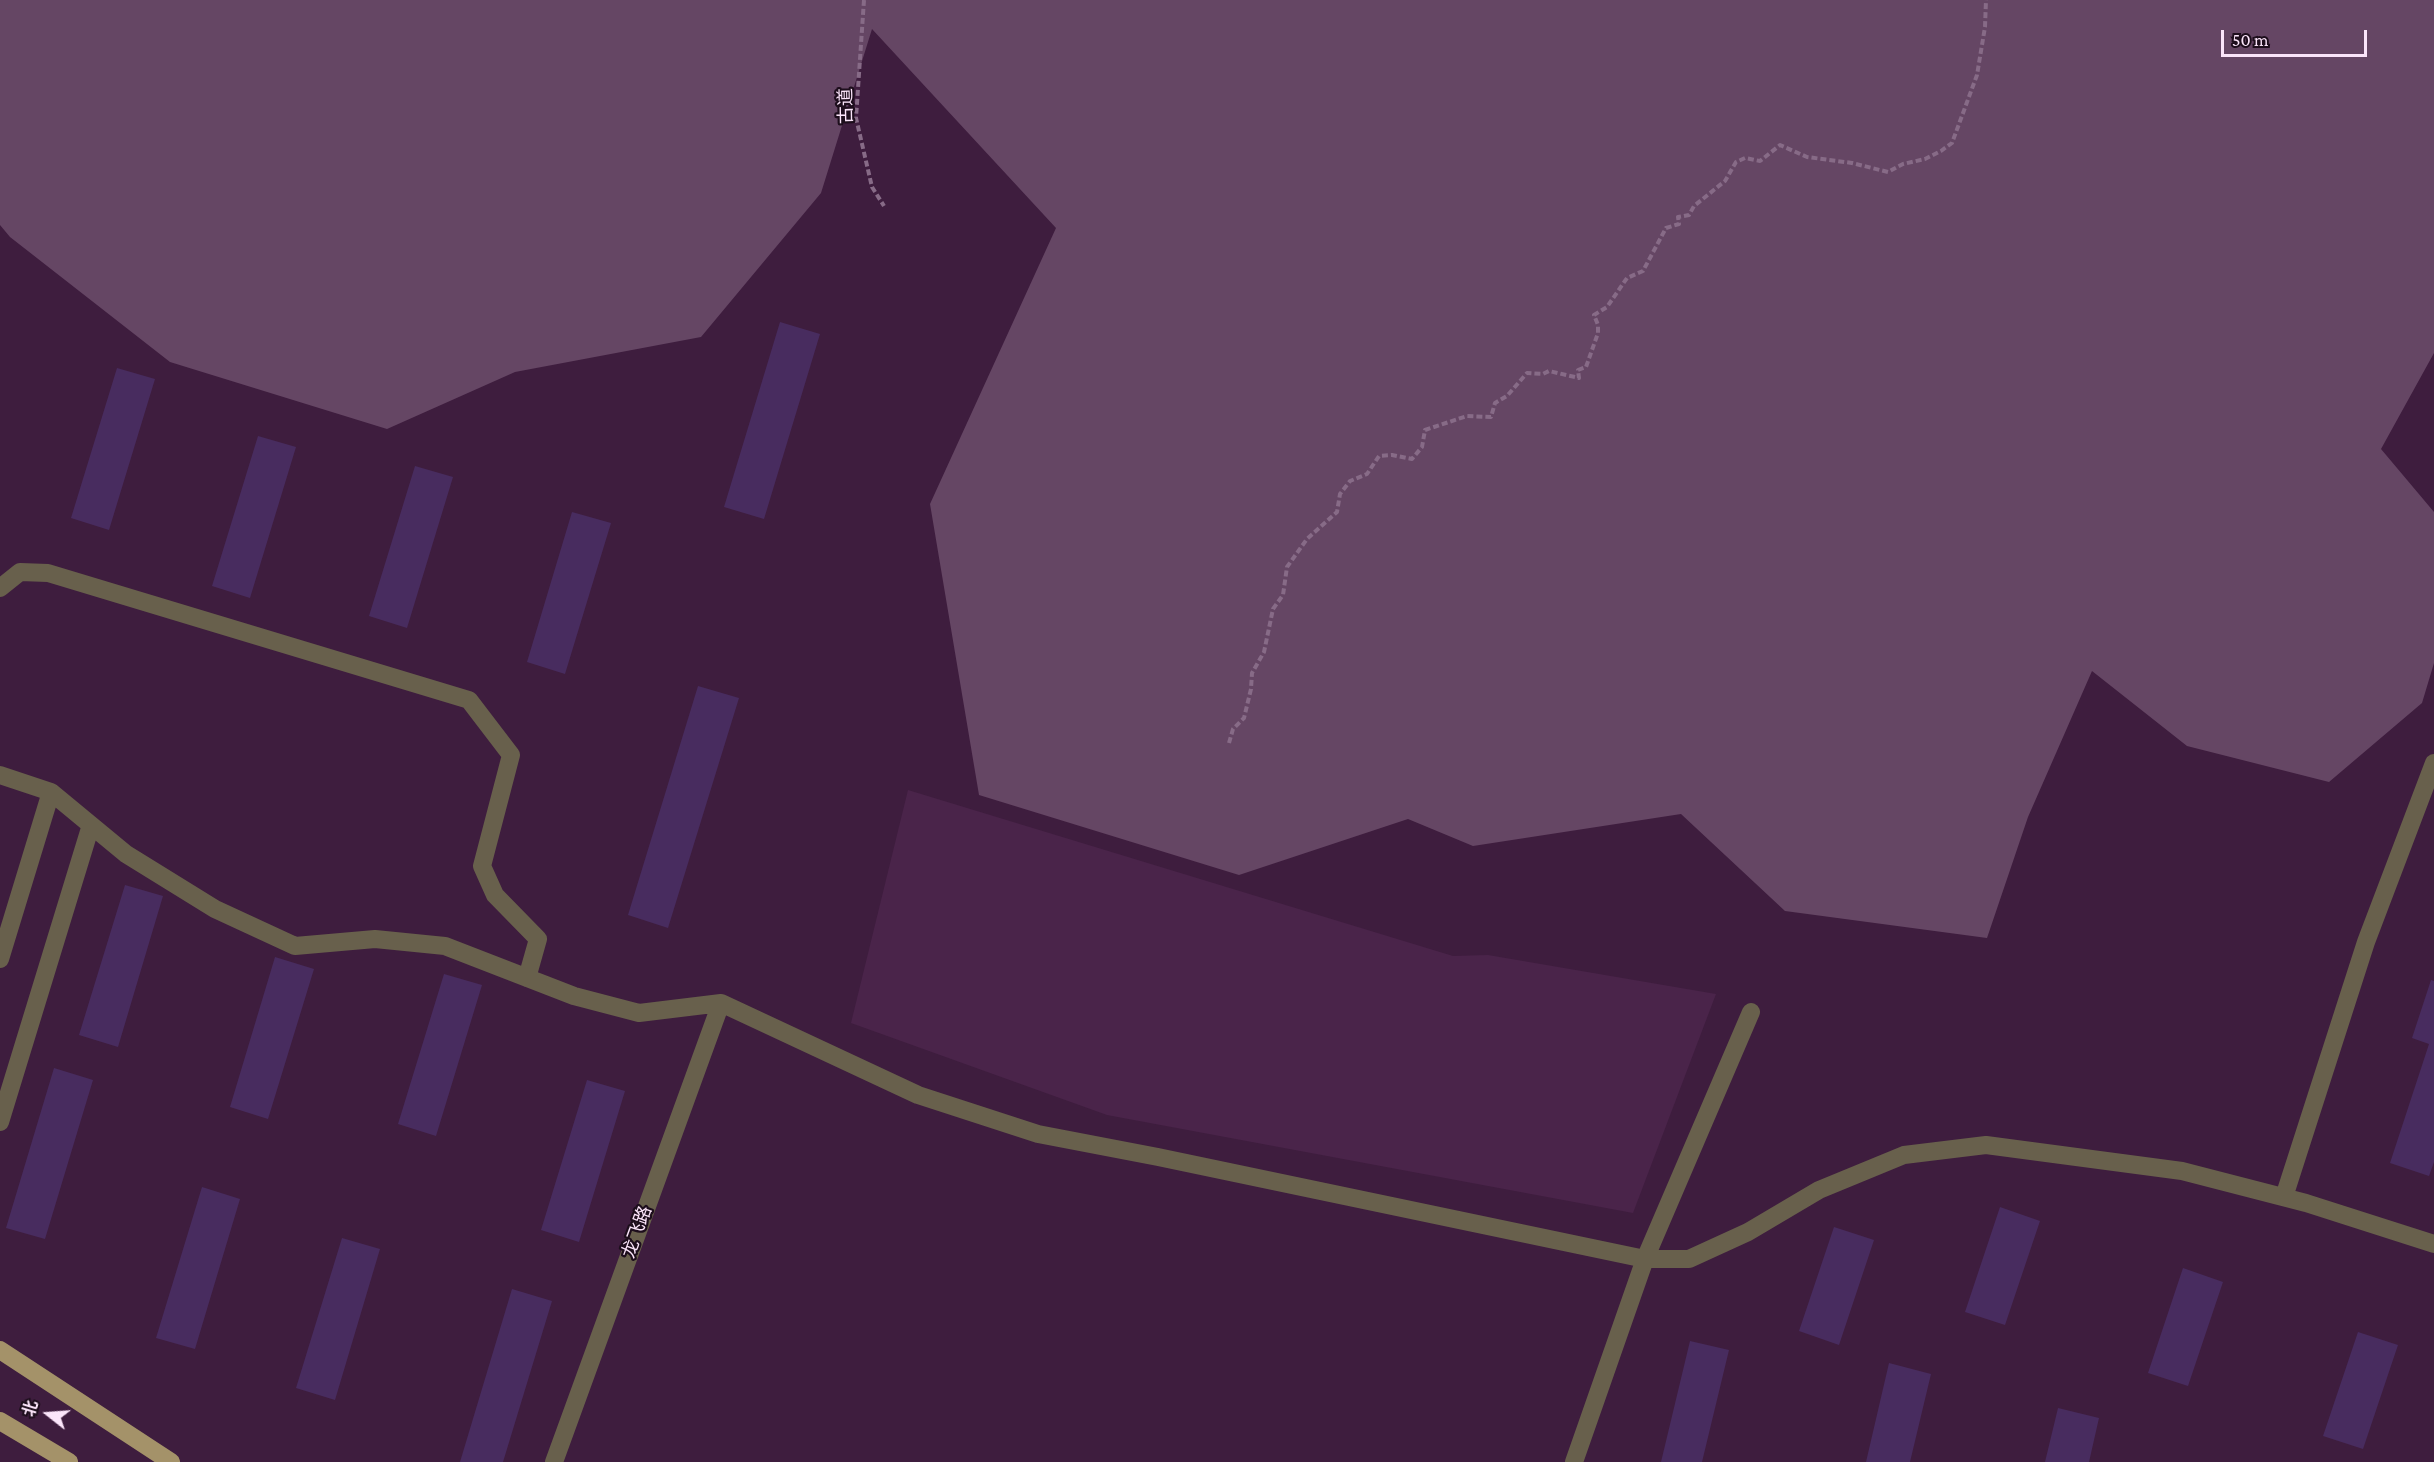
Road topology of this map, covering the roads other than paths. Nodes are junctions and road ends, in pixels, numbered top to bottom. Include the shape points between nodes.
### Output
1 (0, 588) edge
2 (2434, 763) edge
3 (0, 775) edge
4 (51, 792) junction
5 (91, 825) junction
6 (0, 959) edge
7 (527, 978) junction
8 (721, 1003) junction
9 (1751, 1012) dead end
10 (0, 1122) edge
11 (2284, 1197) junction
12 (2434, 1244) edge
13 (1645, 1259) junction
14 (0, 1350) edge
15 (0, 1421) edge
16 (69, 1462) edge
17 (171, 1462) edge
18 (554, 1462) edge
19 (1574, 1462) edge

1 - 7 street via 20,572 48,573 469,700 511,755 482,866 495,895 538,939
2 - 11 street via 2366,942
3 - 4 street
4 - 5 street
4 - 6 street
5 - 7 street via 126,854 215,909 296,945 375,939 446,946
5 - 10 street
7 - 8 street via 574,996 639,1013
8 - 13 street via 918,1095 1038,1134
8 - 18 street, 龙飞路
9 - 13 street
11 - 12 street
11 - 13 street via 2182,1171 1986,1145 1904,1155 1819,1190 1748,1232 1689,1259
13 - 19 street
14 - 17 main road
15 - 16 main road

